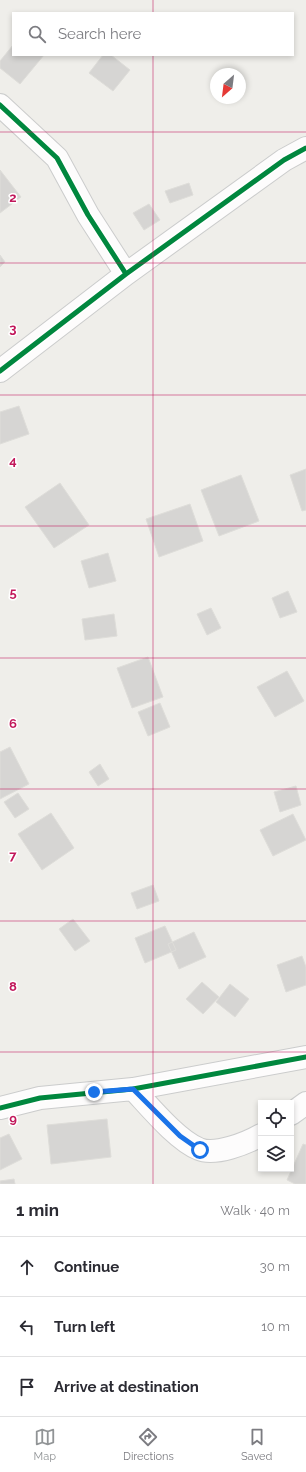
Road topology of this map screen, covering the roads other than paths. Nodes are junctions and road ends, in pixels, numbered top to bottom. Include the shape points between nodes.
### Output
1 (0, 105) edge
2 (306, 148) edge
3 (126, 274) junction
4 (0, 371) edge
5 (306, 1057) edge
6 (133, 1089) junction
7 (306, 1103) edge
8 (0, 1108) edge
9 (294, 1112) edge
10 (259, 1136) edge

1 - 3 street via 57,158
2 - 3 street via 284,160
3 - 4 street
5 - 6 street
6 - 8 street via 40,1098
6 - 10 street via 180,1136 200,1150 229,1150
7 - 9 street

